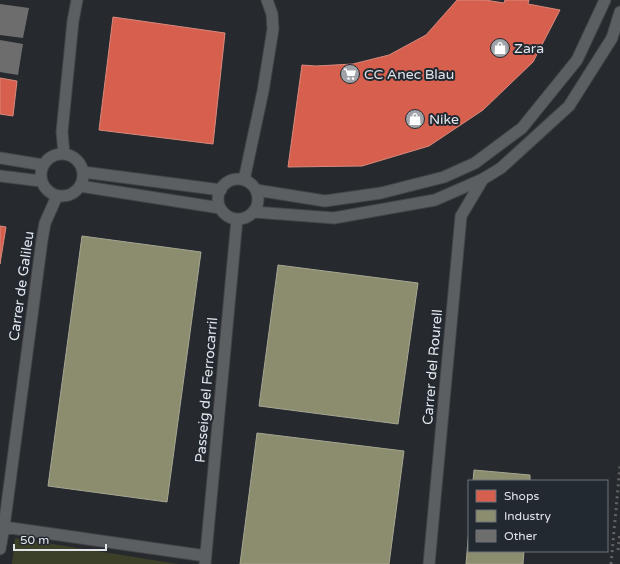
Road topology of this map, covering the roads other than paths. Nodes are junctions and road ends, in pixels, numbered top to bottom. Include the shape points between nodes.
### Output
1 (77, 0) edge
2 (267, 0) edge
3 (605, 0) edge
4 (620, 12) edge
5 (64, 154) junction
6 (0, 158) edge
7 (43, 165) junction
8 (83, 172) junction
9 (0, 176) edge
10 (483, 179) junction
11 (244, 180) junction
12 (41, 181) junction
13 (80, 186) junction
14 (220, 190) junction
15 (256, 190) junction
16 (57, 196) junction
17 (220, 208) junction
18 (253, 212) junction
19 (237, 219) junction
20 (4, 527) junction
21 (0, 548) edge
22 (205, 560) edge
23 (429, 564) edge

1 - 5 street via 62,132
2 - 11 street via 272,14 272,29 263,91
3 - 15 street via 577,60 522,128 475,163 444,177 381,193 325,202
4 - 10 street via 612,38 569,106 501,168
5 - 7 street via 51,157
5 - 8 street via 78,161
6 - 7 street
7 - 12 street
8 - 13 street
8 - 14 street
9 - 12 street
10 - 18 street via 435,200 334,218
10 - 23 street, Carrer del Rourell via 461,216
11 - 14 street via 227,182
11 - 15 street
12 - 16 street via 46,190
13 - 16 street via 72,194
13 - 17 street
14 - 17 street
15 - 18 street via 258,197
16 - 20 street, Carrer de Galileu via 45,223 42,240
17 - 19 street via 231,218
18 - 19 street
19 - 22 street, Passeig del Ferrocarril
20 - 21 street, Carrer de Galileu
20 - 22 street

